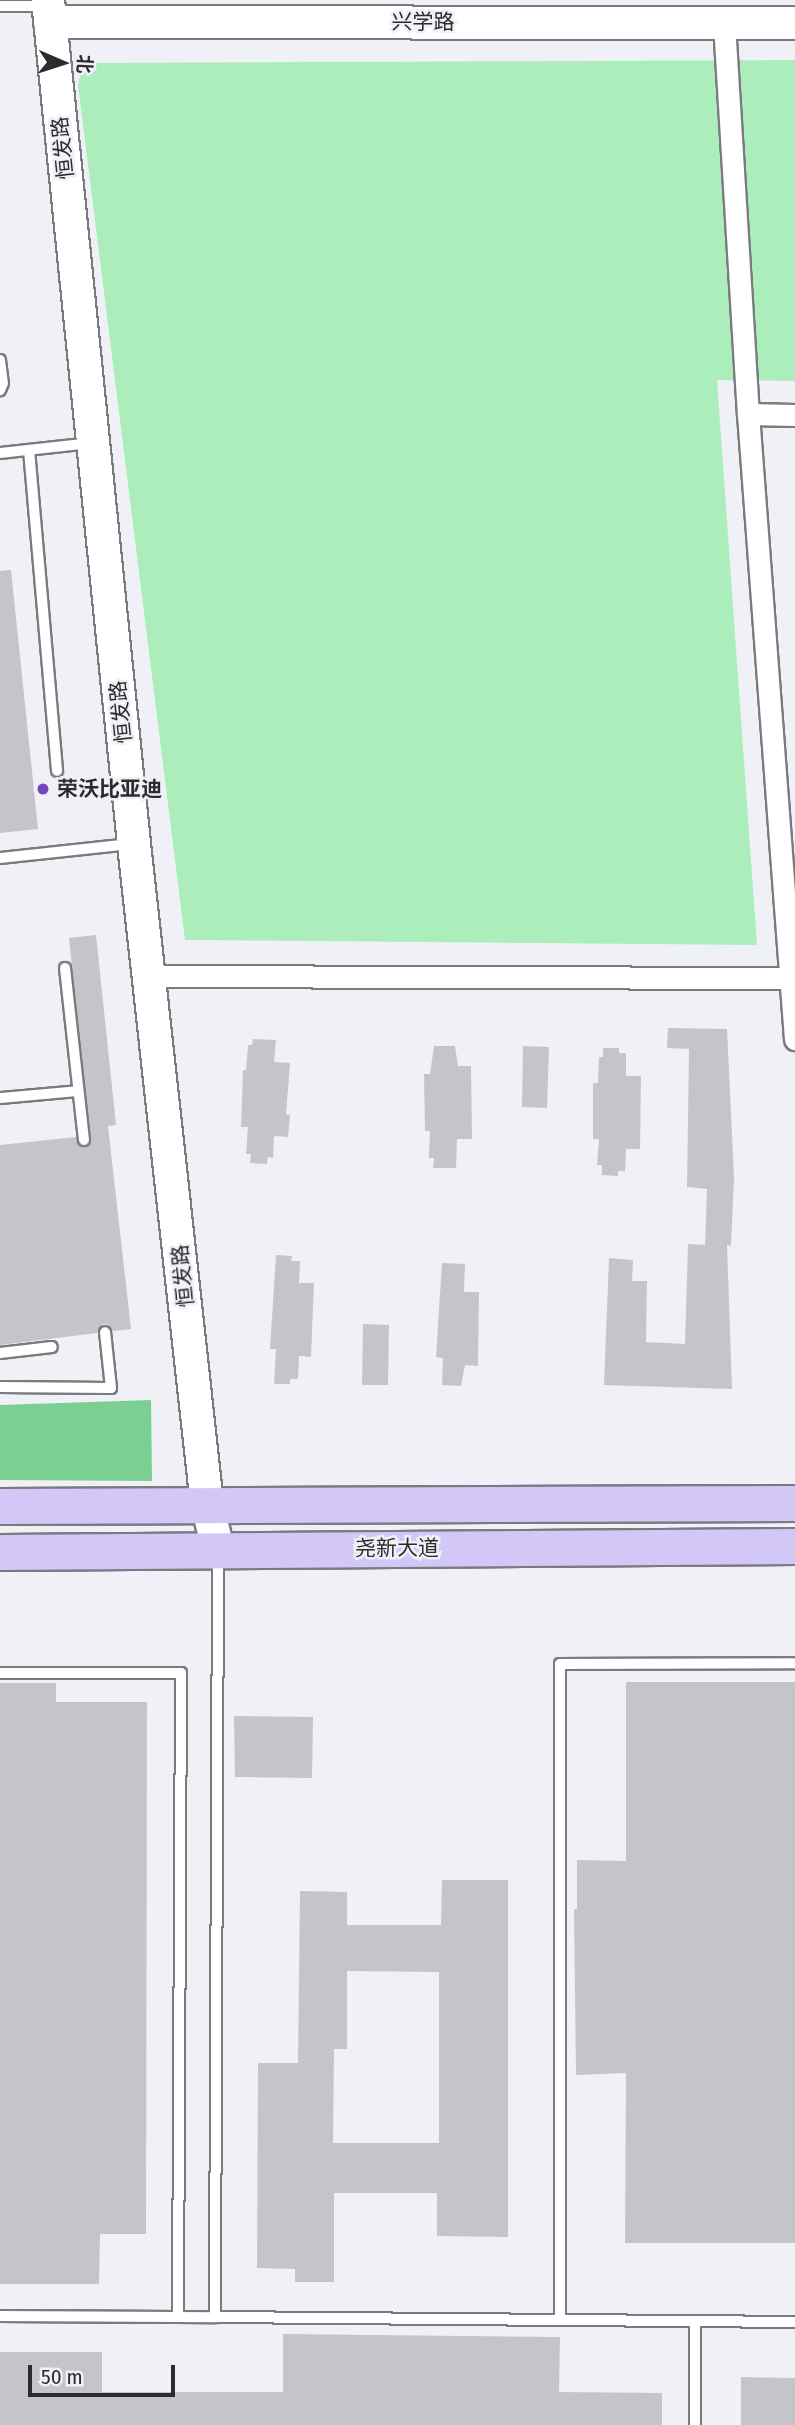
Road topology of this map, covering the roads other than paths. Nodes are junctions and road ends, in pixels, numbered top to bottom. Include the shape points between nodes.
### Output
1 (0, 6) edge
2 (49, 9) edge
3 (724, 23) junction
4 (795, 23) edge
5 (0, 360) edge
6 (0, 390) edge
7 (748, 414) junction
8 (795, 415) edge
9 (93, 443) junction
10 (29, 450) junction
11 (0, 453) edge
12 (57, 771) dead end
13 (134, 844) junction
14 (0, 858) edge
15 (65, 968) dead end
16 (149, 976) junction
17 (793, 978) edge
18 (795, 1039) edge
19 (78, 1090) junction
20 (0, 1098) edge
21 (84, 1140) dead end
22 (105, 1332) dead end
23 (52, 1348) dead end
24 (0, 1353) edge
25 (0, 1387) edge
26 (795, 1503) edge
27 (207, 1504) junction
28 (0, 1506) edge
29 (795, 1546) edge
30 (218, 1549) junction
31 (0, 1552) edge
32 (795, 1663) edge
33 (0, 1673) edge
34 (0, 2316) edge
35 (178, 2317) junction
36 (215, 2317) junction
37 (560, 2320) junction
38 (695, 2321) junction
39 (795, 2322) edge
40 (695, 2425) edge

1 - 2 lane
2 - 3 street, 兴学路
2 - 9 street, 恒发路
3 - 4 street, 兴学路
3 - 7 street
5 - 6 lane
7 - 8 street
7 - 17 street
9 - 10 lane
9 - 13 street, 恒发路
10 - 11 lane
10 - 12 lane
13 - 14 lane
13 - 16 street, 恒发路
15 - 19 lane
16 - 17 street
16 - 27 street, 恒发路
17 - 18 street
19 - 20 lane
19 - 21 lane
22 - 25 lane via 111,1388
23 - 24 lane
26 - 27 main road, 尧新大道
27 - 28 main road, 尧新大道
27 - 30 street, 恒发路
29 - 30 main road, 尧新大道
30 - 31 main road, 尧新大道
30 - 36 lane
32 - 37 lane via 560,1664
33 - 35 lane via 181,1672
34 - 35 lane
35 - 36 lane
36 - 37 lane
37 - 38 lane
38 - 39 lane
38 - 40 lane

